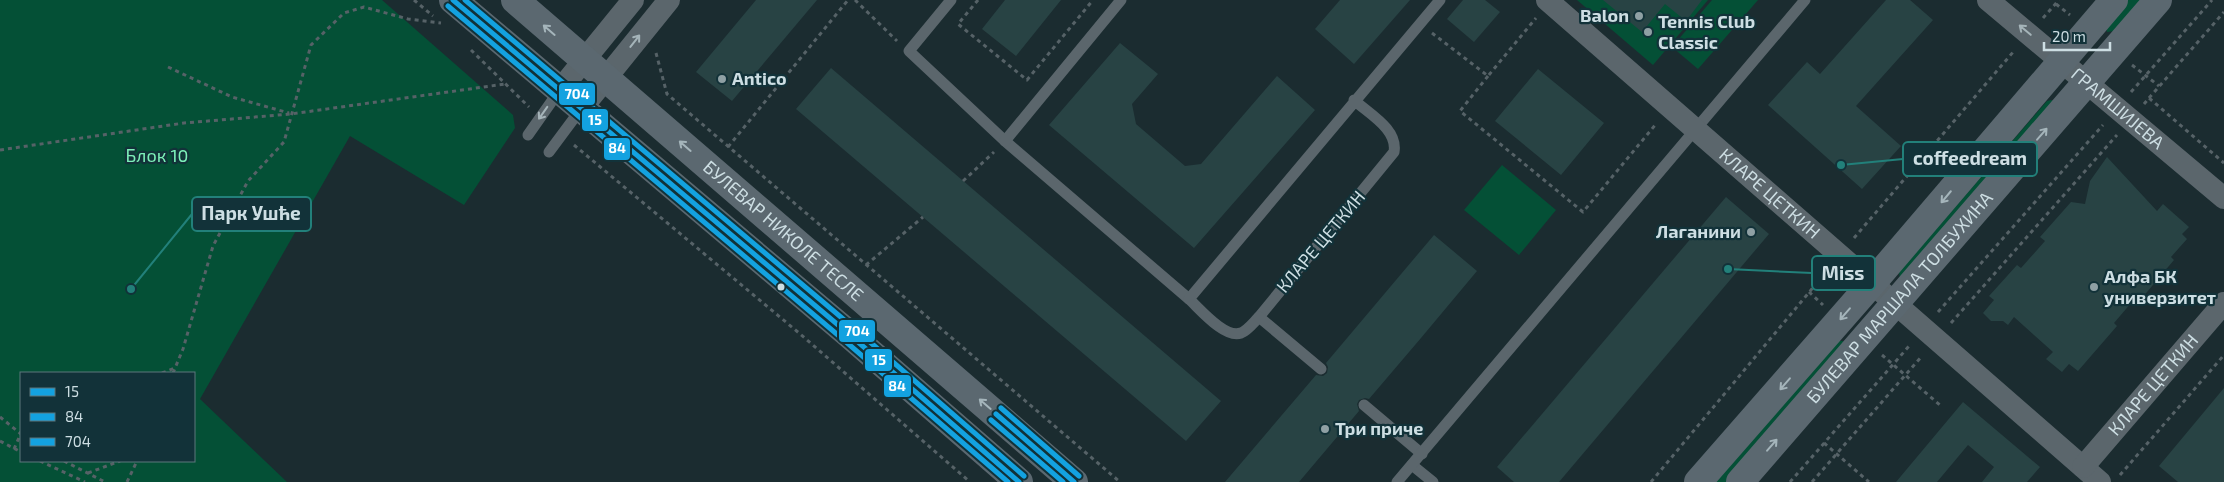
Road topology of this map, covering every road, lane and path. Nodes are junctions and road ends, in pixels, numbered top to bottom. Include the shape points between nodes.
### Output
1 (414, 0) edge
2 (515, 0) edge
3 (633, 0) edge
4 (669, 0) edge
5 (848, 0) edge
6 (855, 0) edge
7 (951, 0) edge
8 (978, 0) edge
9 (1093, 0) edge
10 (1121, 0) edge
11 (1440, 0) edge
12 (1547, 0) edge
13 (1805, 0) edge
14 (1988, 0) edge
15 (2114, 0) edge
16 (2158, 0) edge
17 (2212, 0) edge
18 (447, 12) edge
19 (2224, 12) edge
20 (1420, 23) junction
21 (1543, 24) dead end
22 (642, 33) junction
23 (909, 51) junction
24 (2114, 51) junction
25 (583, 60) junction
26 (2061, 61) junction
27 (168, 67) dead end
28 (491, 69) dead end
29 (1488, 76) junction
30 (2146, 76) junction
31 (605, 79) junction
32 (2087, 82) junction
33 (506, 84) junction
34 (2160, 86) junction
35 (559, 91) junction
36 (2149, 98) junction
37 (1354, 100) junction
38 (581, 109) junction
39 (292, 114) junction
40 (2124, 114) junction
41 (540, 117) junction
42 (1660, 119) dead end
43 (1697, 129) junction
44 (562, 135) junction
45 (528, 136) dead end
46 (1005, 141) junction
47 (728, 147) junction
48 (0, 150) edge
49 (549, 152) dead end
50 (2224, 162) edge
51 (963, 181) dead end
52 (2224, 198) edge
53 (923, 217) dead end
54 (866, 265) junction
55 (1873, 282) junction
56 (1189, 300) junction
57 (1896, 303) junction
58 (2224, 303) edge
59 (1259, 317) junction
60 (1931, 334) junction
61 (1864, 340) junction
62 (2224, 354) edge
63 (1893, 365) junction
64 (175, 368) junction
65 (1321, 369) dead end
66 (165, 372) edge
67 (173, 372) edge
68 (1906, 376) junction
69 (1364, 406) dead end
70 (1941, 406) dead end
71 (0, 417) edge
72 (20, 432) edge
73 (20, 435) edge
74 (0, 441) edge
75 (1824, 443) junction
76 (14, 448) junction
77 (20, 451) edge
78 (1422, 454) junction
79 (1837, 454) junction
80 (42, 462) edge
81 (66, 462) edge
82 (117, 462) edge
83 (137, 462) edge
84 (1412, 465) junction
85 (2083, 467) junction
86 (88, 473) junction
87 (85, 482) edge
88 (105, 482) edge
89 (128, 482) edge
90 (970, 482) edge
91 (1019, 482) edge
92 (1074, 482) edge
93 (1120, 482) edge
94 (1397, 482) edge
95 (1433, 482) edge
96 (1698, 482) edge
97 (1740, 482) edge
98 (1790, 482) edge
99 (1812, 482) edge
100 (1869, 482) edge
101 (2100, 482) edge
102 (2114, 482) edge

1 - 18 path
25 -> 2 main road, БУЛЕВАР НИКОЛЕ ТЕСЛЕ
3 - 25 street
4 - 22 street
5 - 47 path
6 - 23 path
7 - 23 lane
8 - 9 path via 958,24 1026,80
10 - 46 lane
11 - 20 lane
12 - 43 street, КЛАРЕ ЦЕТКИН
13 - 43 lane
26 -> 14 street, ГРАМШИЈЕВА
15 - 26 main road, БУЛЕВАР МАРШАЛА ТОЛБУХИНА
16 - 24 main road, БУЛЕВАР МАРШАЛА ТОЛБУХИНА
17 - 30 path
18 - 35 main road, БУЛЕВАР НИКОЛЕ ТЕСЛЕ
18 - 39 path via 408,19 364,7 344,13 311,45
19 - 34 path
20 - 29 path
20 - 37 lane
21 - 29 path via 1535,18
31 -> 22 street
22 - 47 path via 655,49 667,94
23 - 46 lane, КЛАРЕ ЦЕТКИН
24 - 30 path
24 - 32 main road, БУЛЕВАР МАРШАЛА ТОЛБУХИНА
25 - 31 main road, БУЛЕВАР НИКОЛЕ ТЕСЛЕ
25 - 35 street
26 - 32 street, ГРАМШИЈЕВА
26 -> 55 main road, БУЛЕВАР МАРШАЛА ТОЛБУХИНА
27 - 39 path via 232,97
28 - 33 path
29 - 42 path via 1460,111 1583,212
30 - 34 path
30 - 40 path
31 - 38 street
92 -> 31 main road, БУЛЕВАР НИКОЛЕ ТЕСЛЕ
32 - 40 street, ГРАМШИЈЕВА
57 -> 32 main road, БУЛЕВАР МАРШАЛА ТОЛБУХИНА
33 - 39 path
33 - 41 path
34 - 36 path
35 - 38 main road, БУЛЕВАР НИКОЛЕ ТЕСЛЕ
35 -> 41 lane
36 - 40 path
36 - 50 path
37 - 56 lane
37 - 59 lane, КЛАРЕ ЦЕТКИН via 1392,135 1394,152
38 - 44 lane
38 - 91 main road, БУЛЕВАР НИКОЛЕ ТЕСЛЕ via 850,334
39 - 48 path via 184,123
39 - 64 path via 284,142 248,181 213,246
40 - 52 street, ГРАМШИЈЕВА
40 - 60 path
40 - 60 path
41 - 45 lane
43 - 55 street, КЛАРЕ ЦЕТКИН
43 - 78 lane
44 - 49 lane
44 - 90 path via 799,333
46 - 51 path
46 - 56 lane, КЛАРЕ ЦЕТКИН
47 - 54 path
53 - 54 path
54 - 93 path
55 - 57 street, КЛАРЕ ЦЕТКИН
55 -> 96 main road, БУЛЕВАР МАРШАЛА ТОЛБУХИНА
56 - 59 lane, КЛАРЕ ЦЕТКИН via 1226,332 1235,334 1248,328
57 - 60 street, КЛАРЕ ЦЕТКИН
57 - 61 main road, БУЛЕВАР МАРШАЛА ТОЛБУХИНА
58 - 85 street, КЛАРЕ ЦЕТКИН
59 - 65 lane
60 - 63 path
60 - 68 path
60 - 85 street, КЛАРЕ ЦЕТКИН
61 - 63 path
97 -> 61 main road, БУЛЕВАР МАРШАЛА ТОЛБУХИНА
62 - 102 path
63 - 68 path
63 - 75 path
64 - 66 path
64 - 67 path
68 - 70 path
68 - 79 path
69 - 78 lane
71 - 72 path
73 - 76 path
74 - 76 path
75 - 79 path
75 - 98 path
76 - 77 path
78 - 84 lane
79 - 99 path
79 - 100 path
80 - 87 path
81 - 86 path
82 - 86 path
83 - 89 path
84 - 94 lane
84 - 95 lane
85 - 101 street, КЛАРЕ ЦЕТКИН
86 - 88 path

